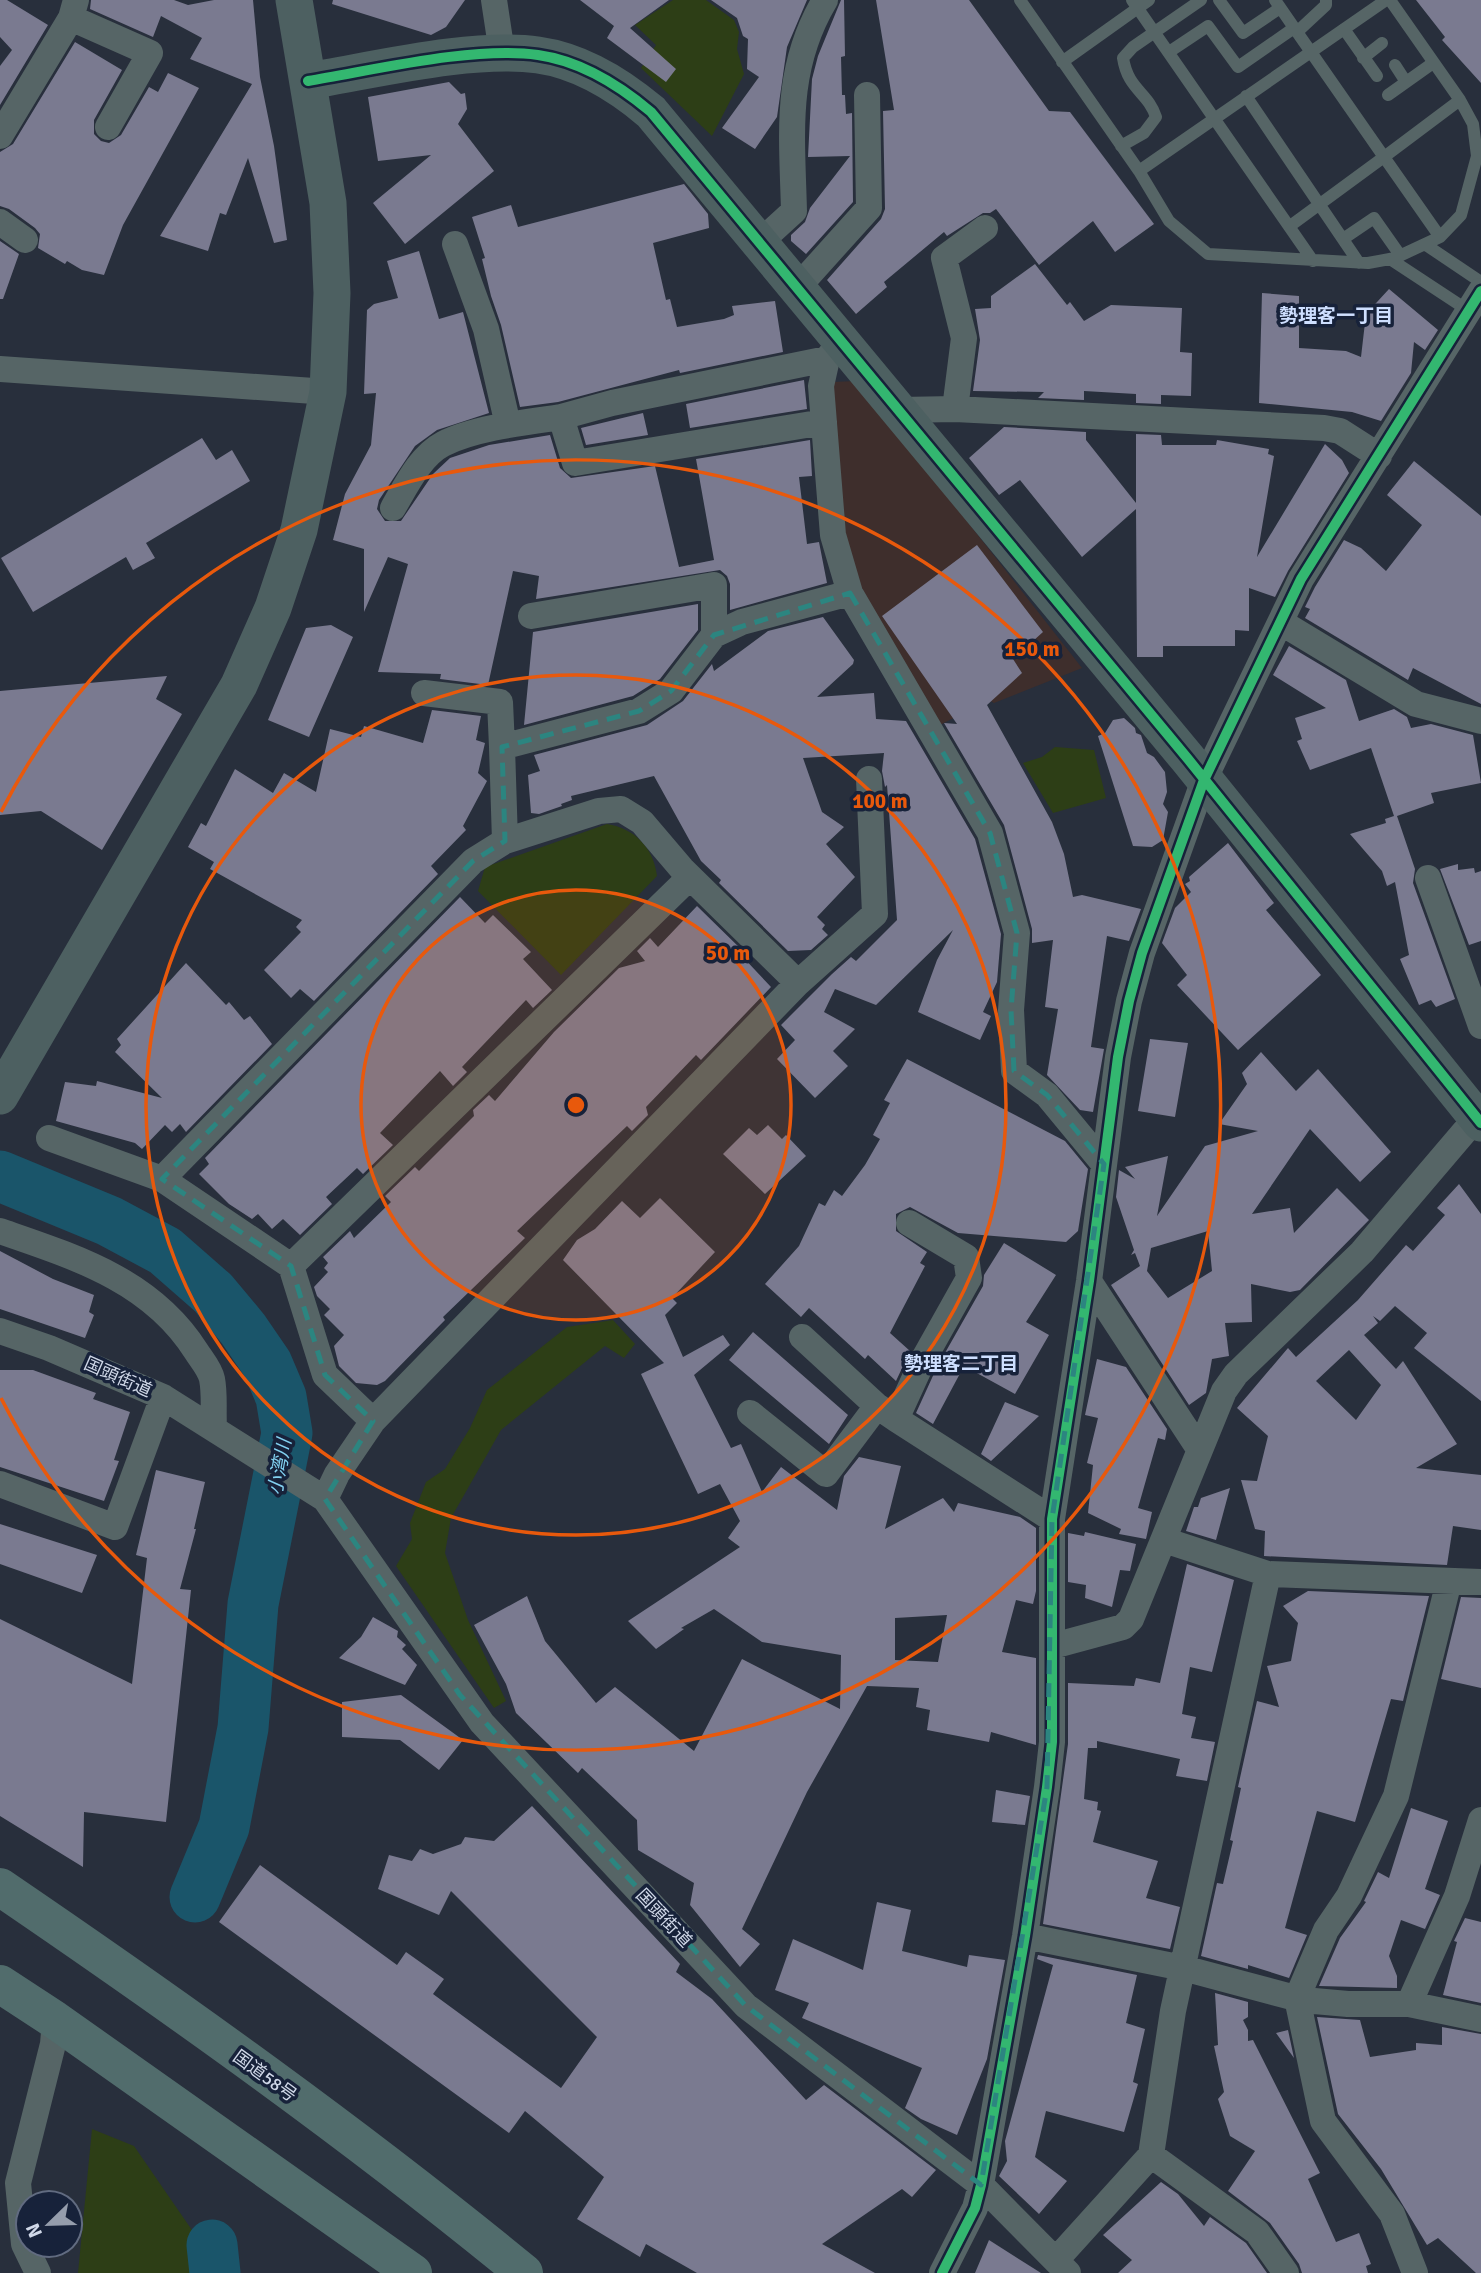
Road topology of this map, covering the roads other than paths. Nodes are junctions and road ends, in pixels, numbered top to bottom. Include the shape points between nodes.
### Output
1 (294, 0) edge
2 (494, 0) edge
3 (825, 0) edge
4 (1149, 0) edge
5 (1200, 0) edge
6 (1219, 0) edge
7 (1326, 0) edge
8 (1388, 0) edge
9 (1027, 3) edge
10 (1135, 4) edge
11 (1277, 4) edge
12 (73, 9) edge
13 (1344, 29) junction
14 (1296, 30) junction
15 (1155, 33) junction
16 (1382, 43) dead end
17 (1169, 52) junction
18 (1310, 52) junction
19 (502, 53) junction
20 (1363, 58) junction
21 (1062, 62) junction
22 (1433, 63) junction
23 (1395, 65) dead end
24 (1377, 76) dead end
25 (308, 81) junction
26 (1406, 82) junction
27 (866, 94) dead end
28 (1388, 95) dead end
29 (1246, 96) junction
30 (1460, 100) junction
31 (1215, 118) junction
32 (108, 127) dead end
33 (0, 136) edge
34 (1121, 146) junction
35 (1384, 157) junction
36 (1139, 171) junction
37 (1319, 204) junction
38 (0, 222) edge
39 (1290, 226) junction
40 (985, 228) dead end
41 (1440, 237) junction
42 (1343, 239) junction
43 (25, 240) dead end
44 (759, 243) junction
45 (455, 244) dead end
46 (1426, 245) junction
47 (1395, 257) junction
48 (1313, 261) junction
49 (1359, 263) junction
50 (1481, 282) edge
51 (797, 288) junction
52 (1475, 301) edge
53 (834, 350) junction
54 (0, 369) edge
55 (328, 392) junction
56 (955, 409) junction
57 (900, 410) junction
58 (561, 417) junction
59 (824, 422) junction
60 (508, 425) junction
61 (1379, 456) junction
62 (393, 508) dead end
63 (850, 593) junction
64 (531, 616) dead end
65 (1282, 623) junction
66 (715, 635) junction
67 (424, 693) dead end
68 (1481, 721) edge
69 (502, 747) junction
70 (869, 779) dead end
71 (1204, 780) junction
72 (505, 841) junction
73 (690, 877) junction
74 (1428, 878) dead end
75 (798, 983) junction
76 (1481, 1026) edge
77 (0, 1096) edge
78 (1480, 1120) edge
79 (49, 1138) dead end
80 (1104, 1164) junction
81 (162, 1179) junction
82 (909, 1223) dead end
83 (0, 1231) edge
84 (291, 1266) junction
85 (1089, 1281) junction
86 (0, 1331) edge
87 (802, 1337) dead end
88 (163, 1397) junction
89 (886, 1412) junction
90 (750, 1413) dead end
91 (373, 1421) junction
92 (222, 1431) junction
93 (1199, 1449) junction
94 (0, 1484) edge
95 (316, 1493) junction
96 (1052, 1519) junction
97 (1164, 1540) junction
98 (1268, 1574) junction
99 (1449, 1581) junction
100 (1481, 1582) edge
101 (1053, 1646) junction
102 (1481, 1820) edge
103 (0, 1887) edge
104 (1025, 1936) junction
105 (1183, 1968) junction
106 (0, 1984) edge
107 (1297, 1998) junction
108 (1409, 2004) junction
109 (55, 2020) junction
110 (1481, 2020) edge
111 (1151, 2155) junction
112 (981, 2185) junction
113 (457, 2218) junction
114 (1062, 2266) edge
115 (38, 2273) edge
116 (413, 2273) edge
117 (524, 2273) edge
118 (541, 2273) edge
119 (942, 2273) edge
120 (1286, 2273) edge
121 (1415, 2273) edge

1 - 25 street
2 - 19 street
3 - 44 street via 807,30 793,81 794,211
4 - 10 lane
5 - 15 lane
6 - 11 lane via 1243,33
7 - 14 lane via 1326,5
8 - 13 lane
8 - 22 lane
9 - 21 lane
10 - 15 lane
10 - 21 lane
11 - 14 lane
12 - 32 street via 150,53
12 - 33 street
13 - 18 lane
13 - 20 lane
14 - 17 lane via 1238,67 1208,26
14 - 18 lane
15 - 17 lane
15 - 34 lane via 1123,58 1133,88 1152,104 1156,117 1144,133
16 - 20 lane
17 - 31 lane
18 - 29 lane
18 - 35 lane
19 - 25 street
19 - 44 street via 560,60 623,88 651,112
20 - 24 lane
21 - 34 lane
22 - 26 lane
22 - 30 lane
23 - 26 lane
25 - 55 street via 328,203 332,293
26 - 28 lane
27 - 51 street via 869,208
29 - 31 lane
29 - 37 lane
30 - 35 lane
30 - 41 lane via 1473,124 1476,156 1461,215
31 - 36 lane
31 - 39 lane
34 - 36 lane
35 - 37 lane
35 - 41 lane
36 - 48 lane via 1169,221 1208,254
37 - 39 lane
37 - 42 lane
38 - 43 street
39 - 48 lane
40 - 56 street via 944,258 964,338
41 - 46 lane
42 - 47 lane via 1374,218
42 - 49 lane
44 - 51 street
45 - 60 street via 486,329
46 - 47 lane
46 - 50 lane
47 - 49 lane
47 - 52 lane
48 - 49 lane
51 - 53 street
52 - 61 street
53 - 57 street
53 - 58 street
53 - 59 street via 821,386
54 - 55 street
55 - 77 street via 299,530 273,608 239,685
56 - 57 street
56 - 61 street via 1324,428 1340,431
57 - 71 street
58 - 59 street via 575,463
58 - 60 street
59 - 63 street via 833,536
60 - 62 street via 442,444 416,469
61 - 65 street via 1301,579
63 - 66 street via 742,622
63 - 80 street via 990,833 1017,933 1011,1010 1014,1071 1047,1096
64 - 66 street via 714,585
65 - 68 street via 1416,704
65 - 71 street
66 - 69 street via 671,691 639,711
67 - 69 street via 500,702
69 - 72 street
70 - 75 street via 875,914
71 - 78 street
71 - 80 street via 1129,1001
72 - 73 street via 599,811 621,809 642,822
72 - 81 street via 473,861
73 - 75 street
73 - 84 street
74 - 76 street
75 - 91 street
78 - 93 street via 1465,1131 1362,1252 1236,1374 1216,1406
79 - 81 street
80 - 85 street
81 - 84 street
82 - 89 street via 966,1257 969,1278 923,1360
83 - 92 street via 84,1261 142,1293 167,1313 212,1376
84 - 91 street via 325,1375
85 - 93 street
85 - 96 street
86 - 88 street, 国頭街道
87 - 89 street
88 - 92 street, 国頭街道
88 - 94 street via 116,1527
89 - 90 street via 825,1474
89 - 96 street
91 - 95 street via 337,1474
92 - 95 street, 国頭街道
93 - 97 street
95 - 112 street, 国頭街道 via 482,1723 746,2006
96 - 101 street
97 - 98 street
97 - 101 street via 1138,1610 1123,1627
98 - 99 street
98 - 105 street
99 - 100 street
99 - 107 street via 1396,1796 1349,1896 1326,1930
101 - 104 street via 1052,1742
102 - 108 street via 1457,1896
103 - 113 highway, 国道58号
104 - 105 street
104 - 112 street
105 - 107 street
105 - 111 street
106 - 109 highway
107 - 108 street
107 - 121 street via 1323,2121 1392,2214
108 - 110 street
109 - 115 street via 54,2044 18,2183 24,2244
109 - 116 highway
111 - 114 street
111 - 120 street via 1257,2232
112 - 114 street, 国頭街道
112 - 119 street via 975,2208
113 - 117 highway, 国道58号
113 - 118 highway

